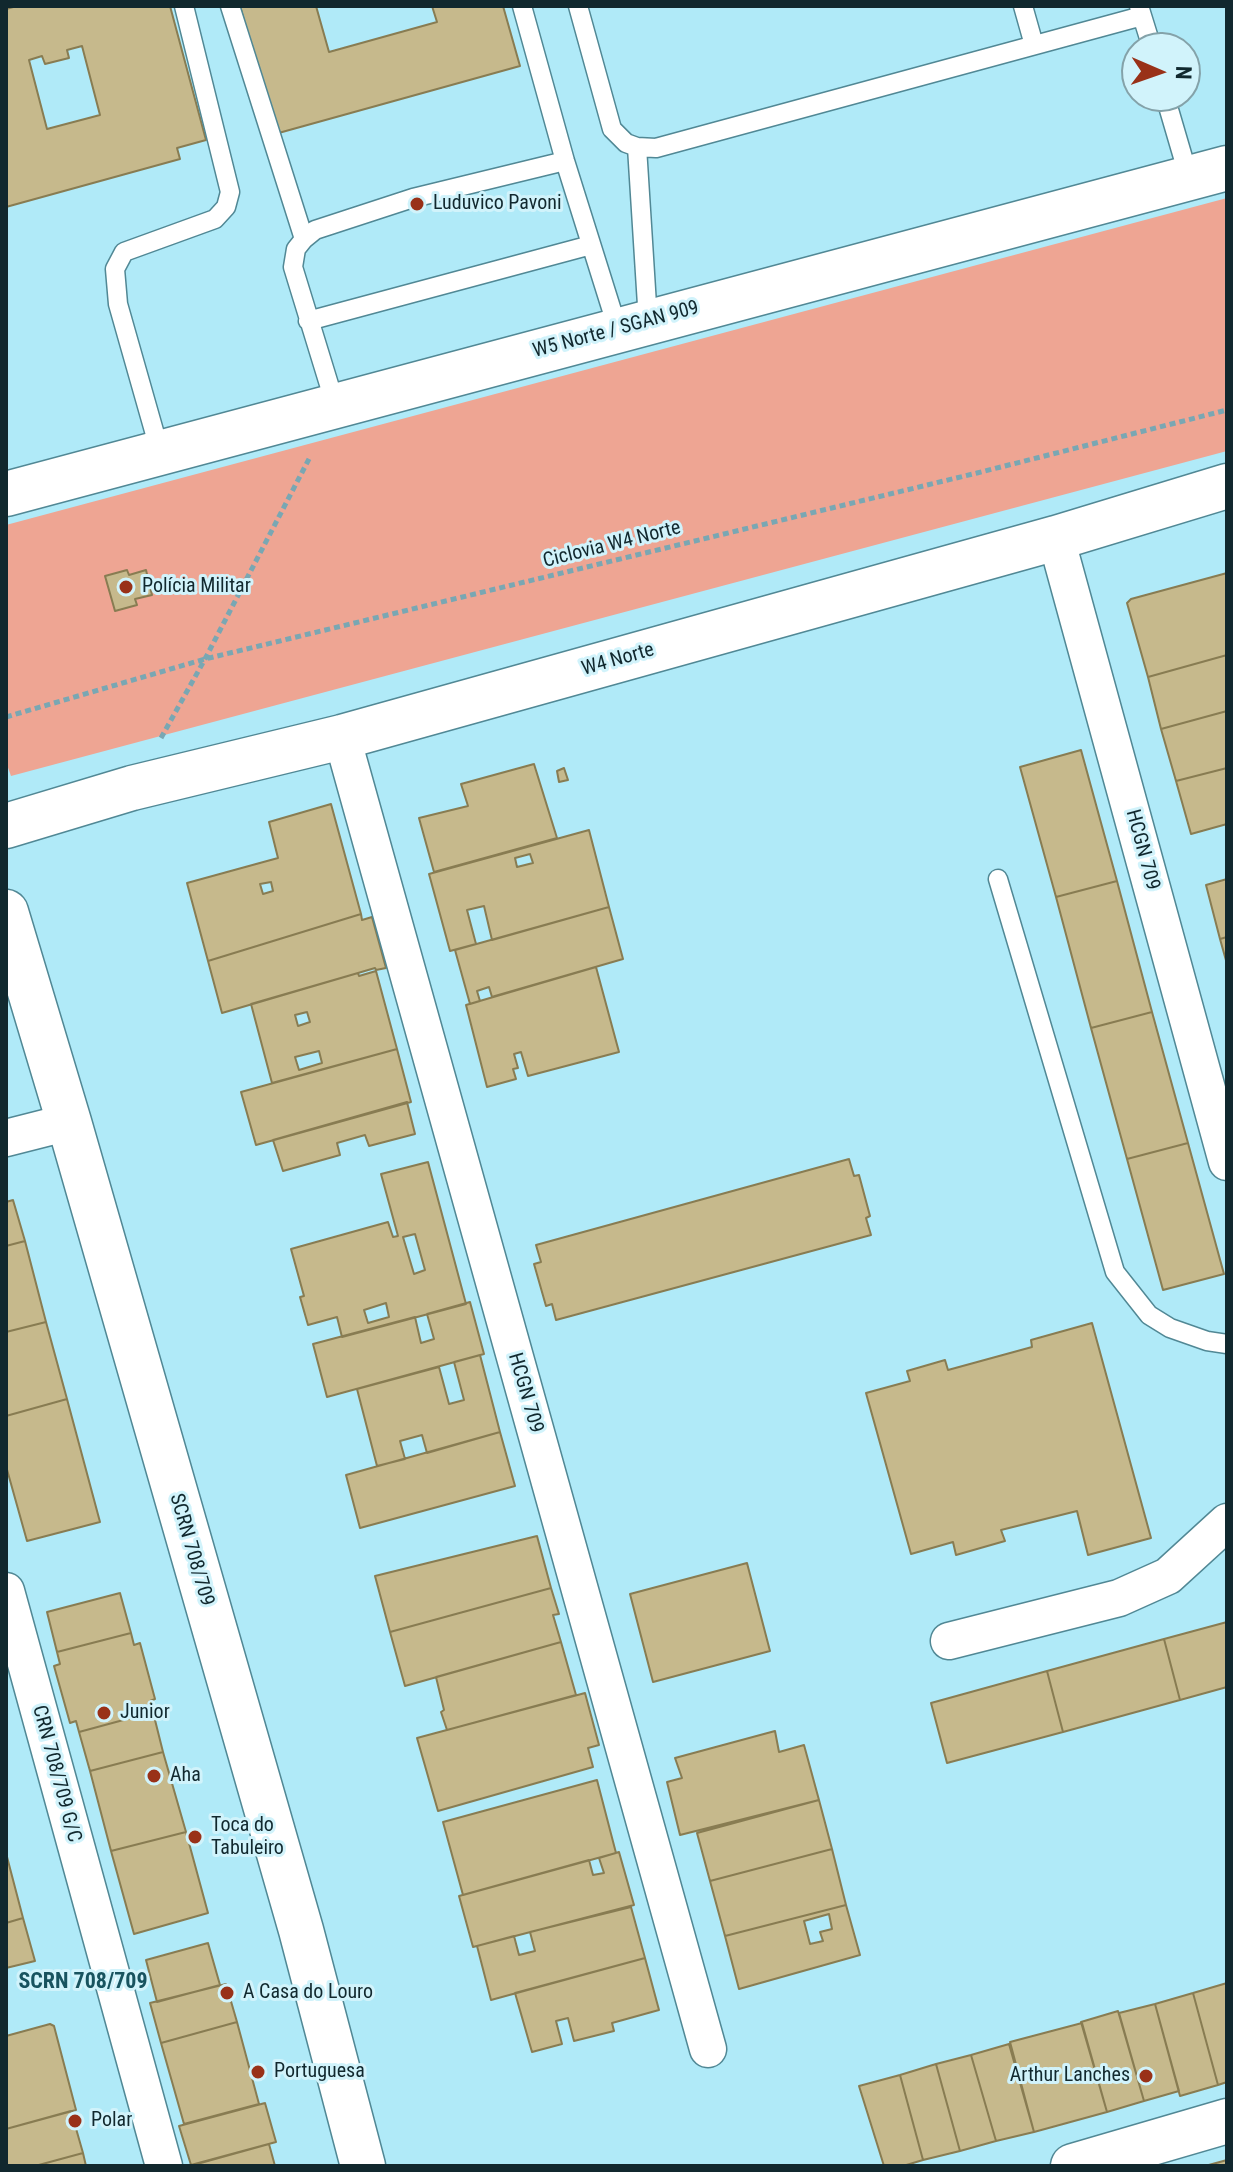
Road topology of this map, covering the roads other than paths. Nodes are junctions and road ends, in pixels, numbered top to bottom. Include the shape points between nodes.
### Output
1 (184, 6) edge
2 (230, 6) edge
3 (522, 6) edge
4 (578, 6) edge
5 (1023, 6) edge
6 (1141, 11) edge
7 (1147, 32) edge
8 (1034, 45) junction
9 (1174, 112) edge
10 (637, 147) junction
11 (565, 161) junction
12 (1208, 174) edge
13 (304, 239) junction
14 (591, 245) junction
15 (308, 321) junction
16 (633, 326) junction
17 (335, 404) junction
18 (160, 452) junction
19 (1227, 486) edge
20 (6, 494) edge
21 (1056, 538) junction
22 (342, 737) junction
23 (6, 826) edge
24 (998, 879) dead end
25 (8, 928) edge
26 (69, 1122) junction
27 (6, 1138) edge
28 (1227, 1162) edge
29 (1227, 1344) edge
30 (1227, 1522) edge
31 (6, 1591) edge
32 (949, 1641) dead end
33 (708, 2049) dead end
34 (1227, 2121) edge
35 (164, 2166) edge
36 (363, 2166) edge
37 (1073, 2166) edge

1 - 18 lane via 230,192 215,219 124,252 115,269 118,304
2 - 13 lane
3 - 11 lane
4 - 10 lane via 612,129
5 - 8 lane
6 - 7 lane
6 - 8 lane
8 - 10 lane via 678,144
9 - 12 lane
10 - 16 lane
11 - 13 lane via 413,198 315,230
11 - 14 lane
12 - 16 main road, W5 Norte / SGAN 909
13 - 15 lane via 293,267
14 - 15 lane
14 - 16 lane
15 - 17 lane
16 - 17 main road, W5 Norte / SGAN 909
17 - 18 main road, W5 Norte / SGAN 909
18 - 20 main road, W5 Norte / SGAN 909
19 - 21 main road, W4 Norte
21 - 22 main road, W4 Norte
21 - 28 street, HCGN 709
22 - 23 main road, W4 Norte via 132,788
22 - 33 street, HCGN 709
24 - 29 lane via 1115,1272 1149,1315 1170,1328
25 - 26 main road, SCRN 708/709
26 - 27 street
26 - 36 main road, SCRN 708/709 via 301,1930
30 - 32 street via 1168,1576 1119,1598
31 - 35 street, CRN 708/709 G/C
34 - 37 main road

